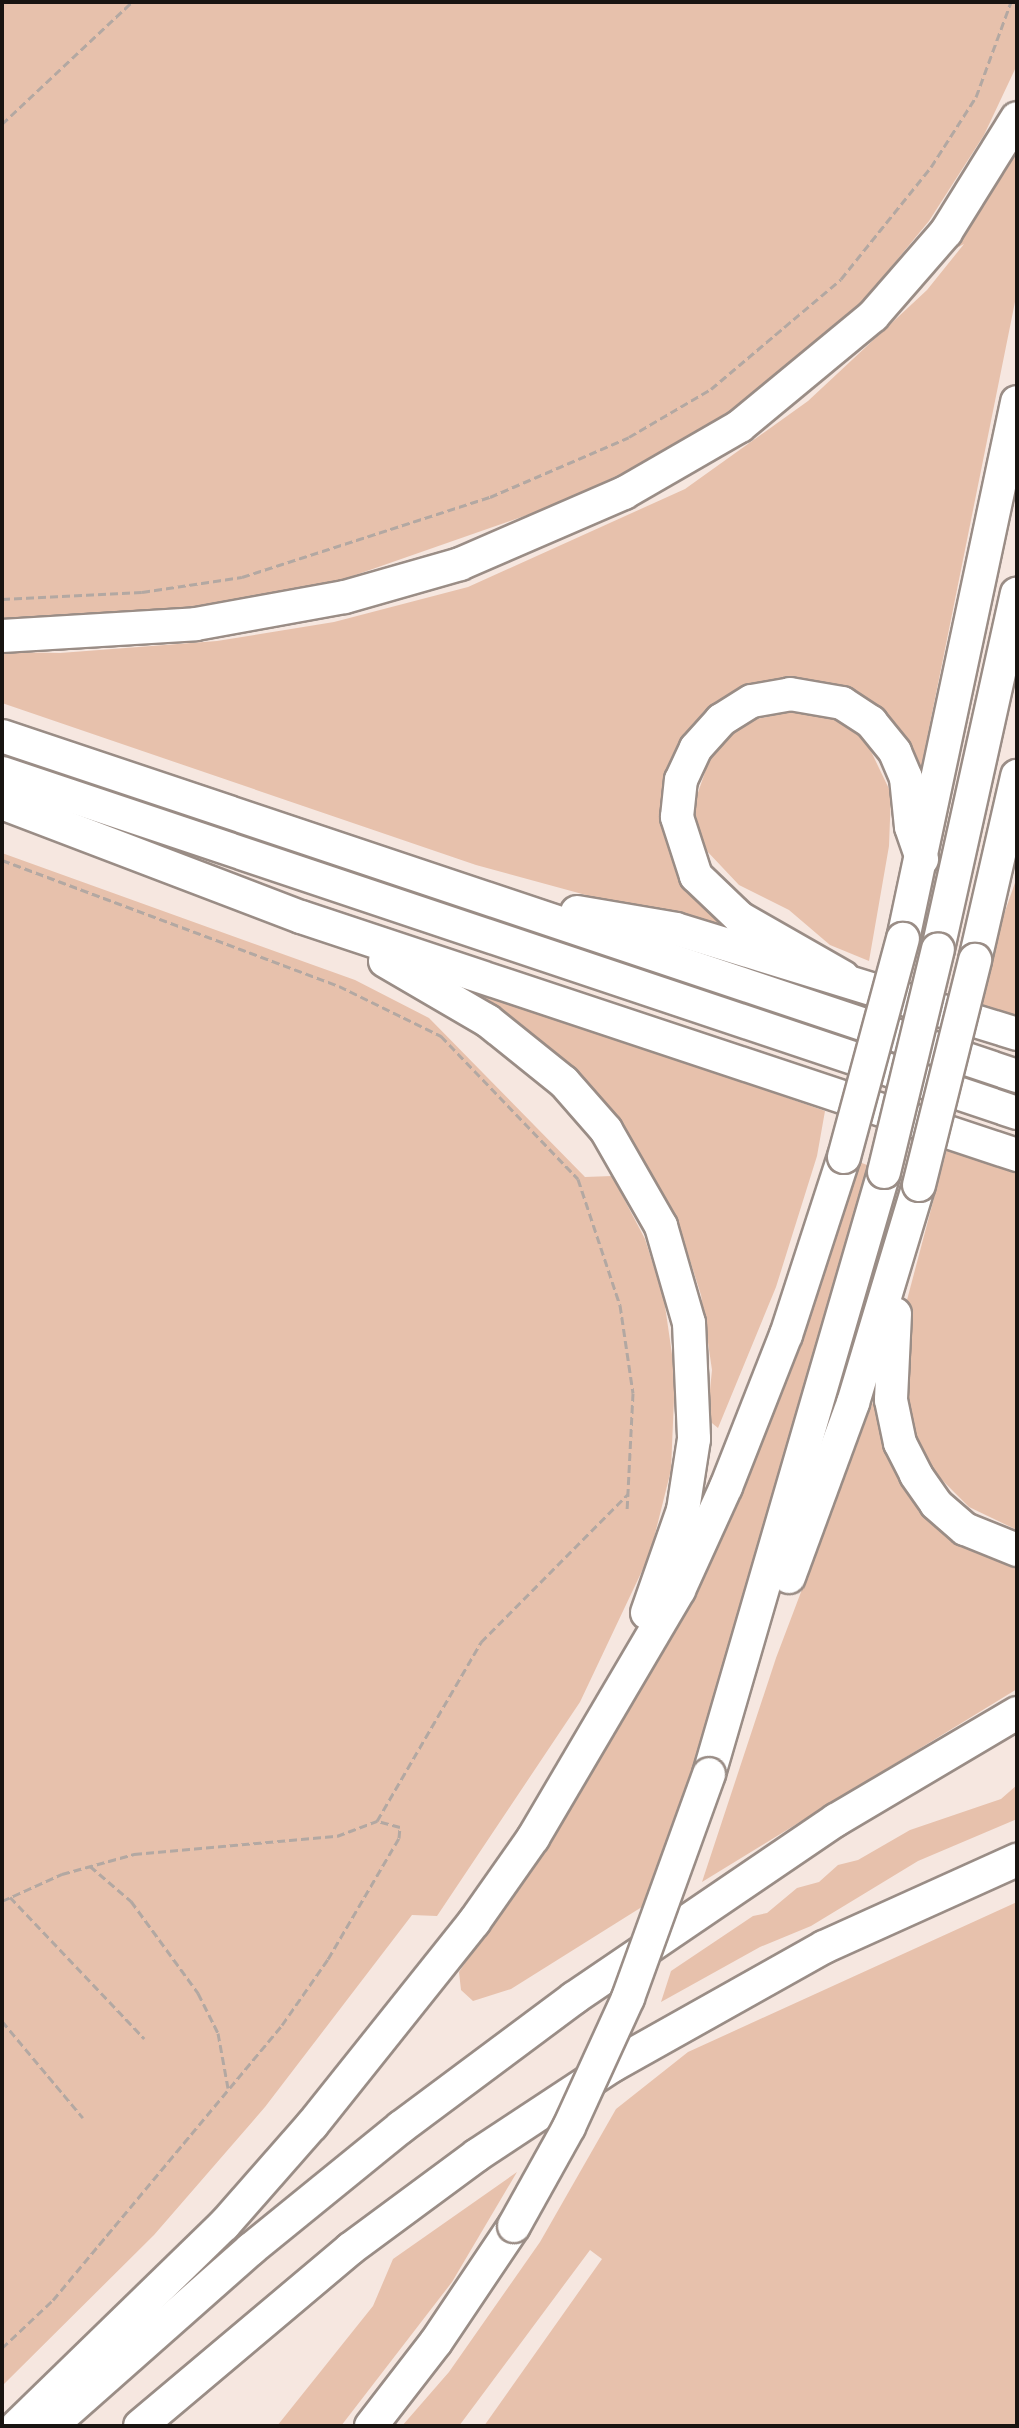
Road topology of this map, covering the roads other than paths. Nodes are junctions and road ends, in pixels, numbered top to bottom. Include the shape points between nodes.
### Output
1 (1017, 118) edge
2 (1017, 402) edge
3 (1017, 594) edge
4 (2, 636) edge
5 (2, 736) edge
6 (2, 773) edge
7 (1017, 776) edge
8 (2, 803) edge
9 (1017, 844) edge
10 (922, 859) junction
11 (994, 881) junction
12 (487, 897) junction
13 (301, 917) junction
14 (843, 977) junction
15 (1017, 1034) edge
16 (1017, 1076) edge
17 (1017, 1113) edge
18 (1017, 1155) edge
19 (916, 1196) junction
20 (1017, 1550) edge
21 (610, 1712) junction
22 (1017, 1713) edge
23 (713, 1762) junction
24 (1017, 1860) edge
25 (17, 2426) edge
26 (51, 2426) edge
27 (140, 2426) edge
28 (371, 2426) edge

1 - 4 highway via 946,232 873,316 740,426 624,493 460,564 345,597 196,624
2 - 10 highway
3 - 23 highway, bridge via 884,1172
5 - 12 highway
6 - 17 highway
7 - 11 highway
8 - 13 highway
9 - 11 highway
10 - 14 highway via 911,827 906,778 895,752 871,722 842,703 790,694 752,701 721,720 696,748 681,780 677,817 696,876 740,918
10 - 21 highway, bridge via 844,1157 786,1335 679,1590
11 - 19 highway, bridge
12 - 14 highway via 676,929
12 - 16 highway
13 - 18 highway
13 - 21 highway via 455,999 540,1061 606,1130 661,1226 689,1323 694,1439 683,1510
14 - 15 highway
19 - 20 highway via 890,1341 891,1400 900,1443 936,1504 965,1529
19 - 23 highway via 853,1403 770,1629
21 - 25 highway via 474,1922 312,2125 224,2225
22 - 26 highway via 836,1820 574,1998 401,2127 251,2249
23 - 28 highway, bridge via 628,1998 569,2127 514,2226 436,2342
24 - 27 highway via 824,1947 612,2066 477,2155 350,2249

